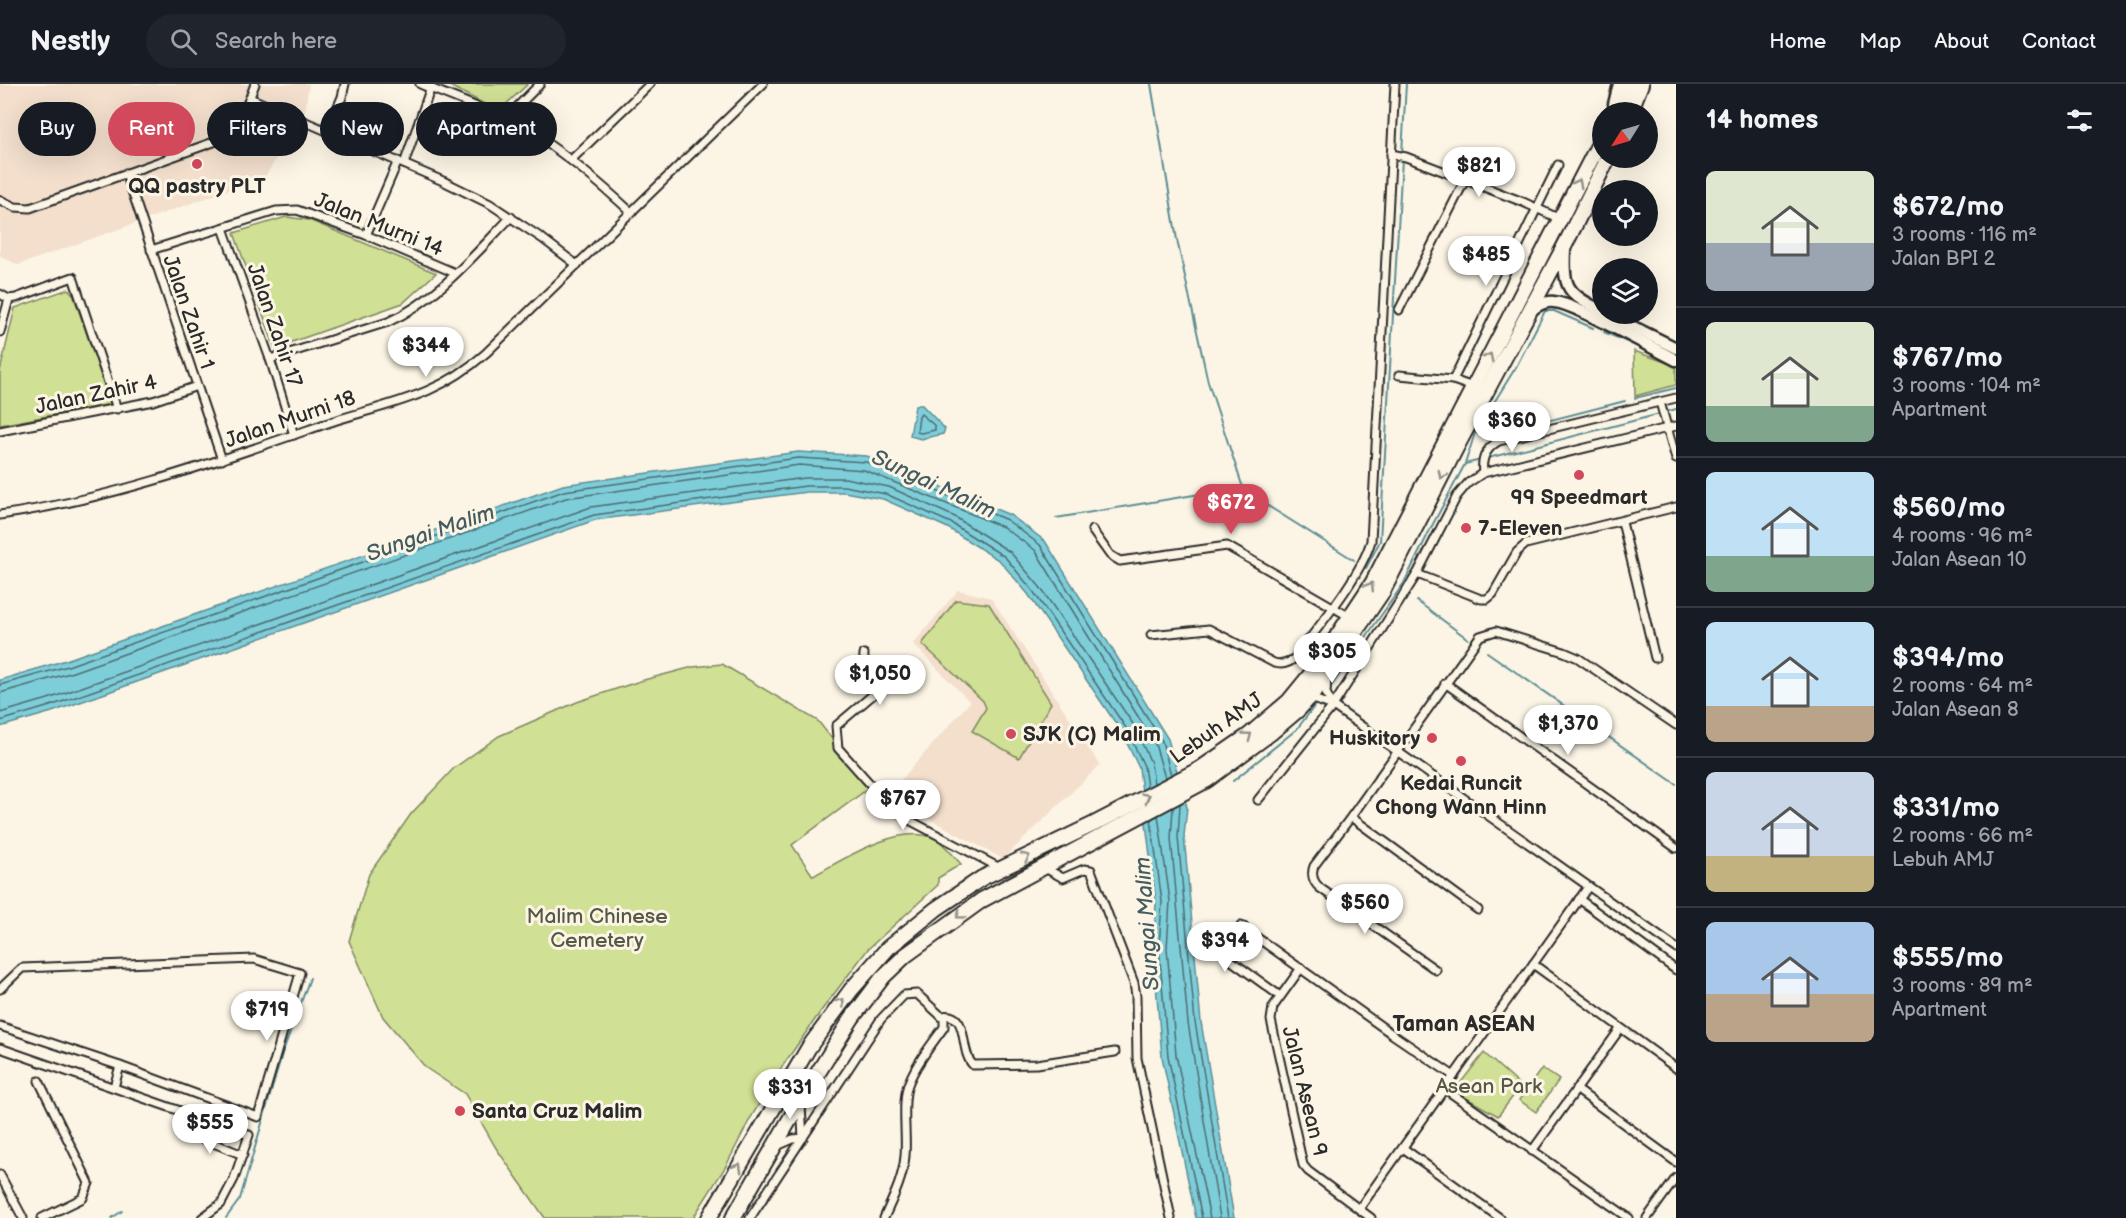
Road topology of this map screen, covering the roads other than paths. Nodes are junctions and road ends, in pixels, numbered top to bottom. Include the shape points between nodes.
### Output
1 (255, 84) edge
2 (345, 84) edge
3 (420, 84) edge
4 (540, 84) edge
5 (650, 84) edge
6 (763, 84) edge
7 (1395, 84) edge
8 (1619, 84) edge
9 (1628, 84) edge
10 (1643, 84) edge
11 (431, 86) edge
12 (250, 98) junction
13 (340, 102) edge
14 (465, 102) edge
15 (522, 102) edge
16 (1615, 102) edge
17 (1618, 102) edge
18 (1635, 102) edge
19 (320, 129) edge
20 (557, 150) edge
21 (1391, 154) junction
22 (384, 156) edge
23 (1592, 157) edge
24 (571, 160) junction
25 (401, 163) junction
26 (1558, 165) dead end
27 (1603, 168) edge
28 (126, 173) junction
29 (1465, 180) junction
30 (0, 200) edge
31 (1538, 209) junction
32 (632, 213) junction
33 (511, 217) junction
34 (1560, 219) junction
35 (224, 228) junction
36 (366, 235) junction
37 (1565, 245) junction
38 (151, 250) junction
39 (577, 265) junction
40 (455, 273) junction
41 (0, 294) edge
42 (9, 299) junction
43 (1592, 306) edge
44 (1399, 310) dead end
45 (1529, 313) junction
46 (1627, 324) edge
47 (0, 332) edge
48 (1676, 348) edge
49 (270, 359) junction
50 (1676, 360) edge
51 (1399, 375) dead end
52 (1453, 380) junction
53 (197, 386) junction
54 (1473, 387) junction
55 (1676, 398) edge
56 (1661, 405) junction
57 (117, 409) junction
58 (1672, 427) edge
59 (0, 431) edge
60 (294, 435) junction
61 (1676, 459) edge
62 (222, 460) junction
63 (1483, 473) junction
64 (1676, 507) edge
65 (0, 514) edge
66 (1622, 522) junction
67 (1092, 530) dead end
68 (1417, 574) junction
69 (1332, 608) junction
70 (1350, 616) junction
71 (1151, 635) dead end
72 (864, 654) dead end
73 (1655, 658) dead end
74 (1332, 669) junction
75 (1445, 683) junction
76 (1306, 700) junction
77 (1333, 706) junction
78 (1676, 725) edge
79 (1397, 751) junction
80 (1204, 774) junction
81 (1258, 801) dead end
82 (1351, 817) junction
83 (1676, 848) edge
84 (1045, 868) junction
85 (1003, 869) junction
86 (1588, 886) junction
87 (1579, 898) junction
88 (1478, 910) dead end
89 (1676, 948) edge
90 (1533, 964) junction
91 (1301, 968) junction
92 (1436, 970) dead end
93 (1676, 970) edge
94 (0, 989) edge
95 (1280, 996) junction
96 (941, 1016) junction
97 (0, 1026) edge
98 (1620, 1029) junction
99 (0, 1048) edge
100 (1115, 1052) dead end
101 (120, 1066) junction
102 (1676, 1068) edge
103 (1454, 1076) junction
104 (39, 1081) dead end
105 (114, 1087) junction
106 (1445, 1089) junction
107 (1576, 1089) junction
108 (801, 1100) junction
109 (186, 1132) dead end
110 (803, 1138) junction
111 (1403, 1148) junction
112 (771, 1150) junction
113 (1532, 1151) junction
114 (243, 1155) junction
115 (1676, 1162) edge
116 (0, 1175) edge
117 (1676, 1178) edge
118 (1358, 1208) junction
119 (23, 1218) edge
120 (42, 1218) edge
121 (202, 1218) edge
122 (709, 1218) edge
123 (733, 1218) edge
124 (750, 1218) edge
125 (884, 1218) edge
126 (1171, 1218) edge
127 (1371, 1218) edge
128 (1500, 1218) edge
129 (1629, 1218) edge
130 (1647, 1218) edge

1 - 12 street
2 - 13 street
3 - 11 street
4 - 15 street
5 - 24 street
6 - 32 street, Jalan Murni 18
7 - 21 street
8 - 16 street
9 - 17 highway
10 - 18 highway
11 - 14 street
11 - 25 street
12 - 19 street
12 - 28 street via 226,137
20 - 24 street
21 - 29 street
21 - 69 street via 1371,542
22 - 25 street
34 -> 23 highway, Lebuh AMJ
24 - 32 street
25 - 33 street
25 - 36 street
26 - 31 street
27 - 37 highway, Lebuh AMJ
28 - 30 street via 30,208
28 - 38 street, Jalan Zahir 1
29 - 31 street
29 - 44 street
31 - 34 street
31 - 52 street
32 - 39 street, Jalan Murni 18
33 - 39 street
33 - 40 street
54 -> 34 highway, Lebuh AMJ
35 - 36 street, Jalan Murni 14 via 291,209
35 - 38 street, Jalan Murni 14
35 - 49 street, Jalan Zahir 17
36 - 40 street, Jalan Murni 14
37 - 43 street via 1565,273 1570,290
37 - 45 highway, Lebuh AMJ
38 - 53 street, Jalan Zahir 1
39 - 60 street, Jalan Murni 18 via 486,353 440,386
40 - 49 street via 402,316
41 - 42 street
42 - 47 street
42 - 57 street via 73,277
45 - 50 street via 1545,303 1562,304
45 -> 74 highway, Lebuh AMJ via 1383,591
46 - 48 street
49 - 60 street, Jalan Zahir 17
51 - 52 street
52 - 54 street
53 - 57 street, Jalan Zahir 4
53 - 62 street, Jalan Zahir 1
70 -> 54 highway, Lebuh AMJ via 1373,582
55 - 56 street
56 - 58 street
56 - 63 street via 1495,443 1487,450
57 - 59 street, Jalan Zahir 4
58 - 61 street
58 - 63 street
60 - 62 street, Jalan Murni 18
62 - 65 street, Jalan Murni 18 via 97,496
63 - 68 street via 1457,496
64 - 66 street
66 - 68 street via 1526,544 1487,599
66 - 73 street
67 - 69 street via 1110,555 1120,561 1227,546
68 - 77 street
69 - 70 street
69 - 71 street via 1294,659 1281,664 1209,628
80 -> 70 highway, Lebuh AMJ via 1289,701
72 - 85 street via 875,693 836,726 838,748 881,797 905,817
74 - 76 highway, Lebuh AMJ
74 - 77 street via 1325,687
75 - 78 street via 1480,636 1496,631 1578,658
75 - 79 street
75 - 83 street
76 - 77 street
76 - 80 highway, Lebuh AMJ via 1251,749
77 - 79 street
77 - 81 street
79 - 82 street
79 - 86 street
80 - 84 highway, Lebuh AMJ via 1104,837
85 -> 80 highway, Lebuh AMJ
82 - 88 street
82 - 92 street via 1314,866 1314,881
84 -> 108 highway, Lebuh AMJ via 965,911 906,955 862,1003
84 - 126 street via 1063,878 1091,870 1134,983 1137,1058
122 -> 85 highway, Lebuh AMJ via 809,1047 850,990 909,931 954,896
86 - 87 street
86 - 89 street
87 - 90 street
87 - 93 street
90 - 98 street
90 - 103 street
91 - 95 street, Jalan Asean 9
91 - 95 street via 1242,926 1229,959
91 - 103 street
94 - 101 street via 22,968 254,959 300,973 258,1117
95 - 118 street, Jalan Asean 9 via 1271,1011 1271,1020 1304,1165
96 - 100 street via 953,1016 961,1023 973,1065 1038,1064
96 - 110 street via 917,994 898,1000
96 - 125 street via 944,1027 909,1081 905,1095 903,1170
97 - 101 street
98 - 102 street
98 - 107 street
99 - 105 street
101 - 105 street
103 - 106 street
104 - 120 street via 89,1183 83,1198
105 - 114 street via 249,1135
106 - 111 street
106 - 113 street
107 - 113 street
107 - 115 street
108 - 110 street
108 - 112 highway, Lebuh AMJ
109 - 114 street
110 - 112 street via 782,1142
110 - 124 street
111 - 118 street
111 - 128 street
112 - 123 highway, Lebuh AMJ
113 - 129 street
114 - 121 street via 221,1204
116 - 119 street
117 - 130 street
118 - 127 street, Jalan Asean 9

